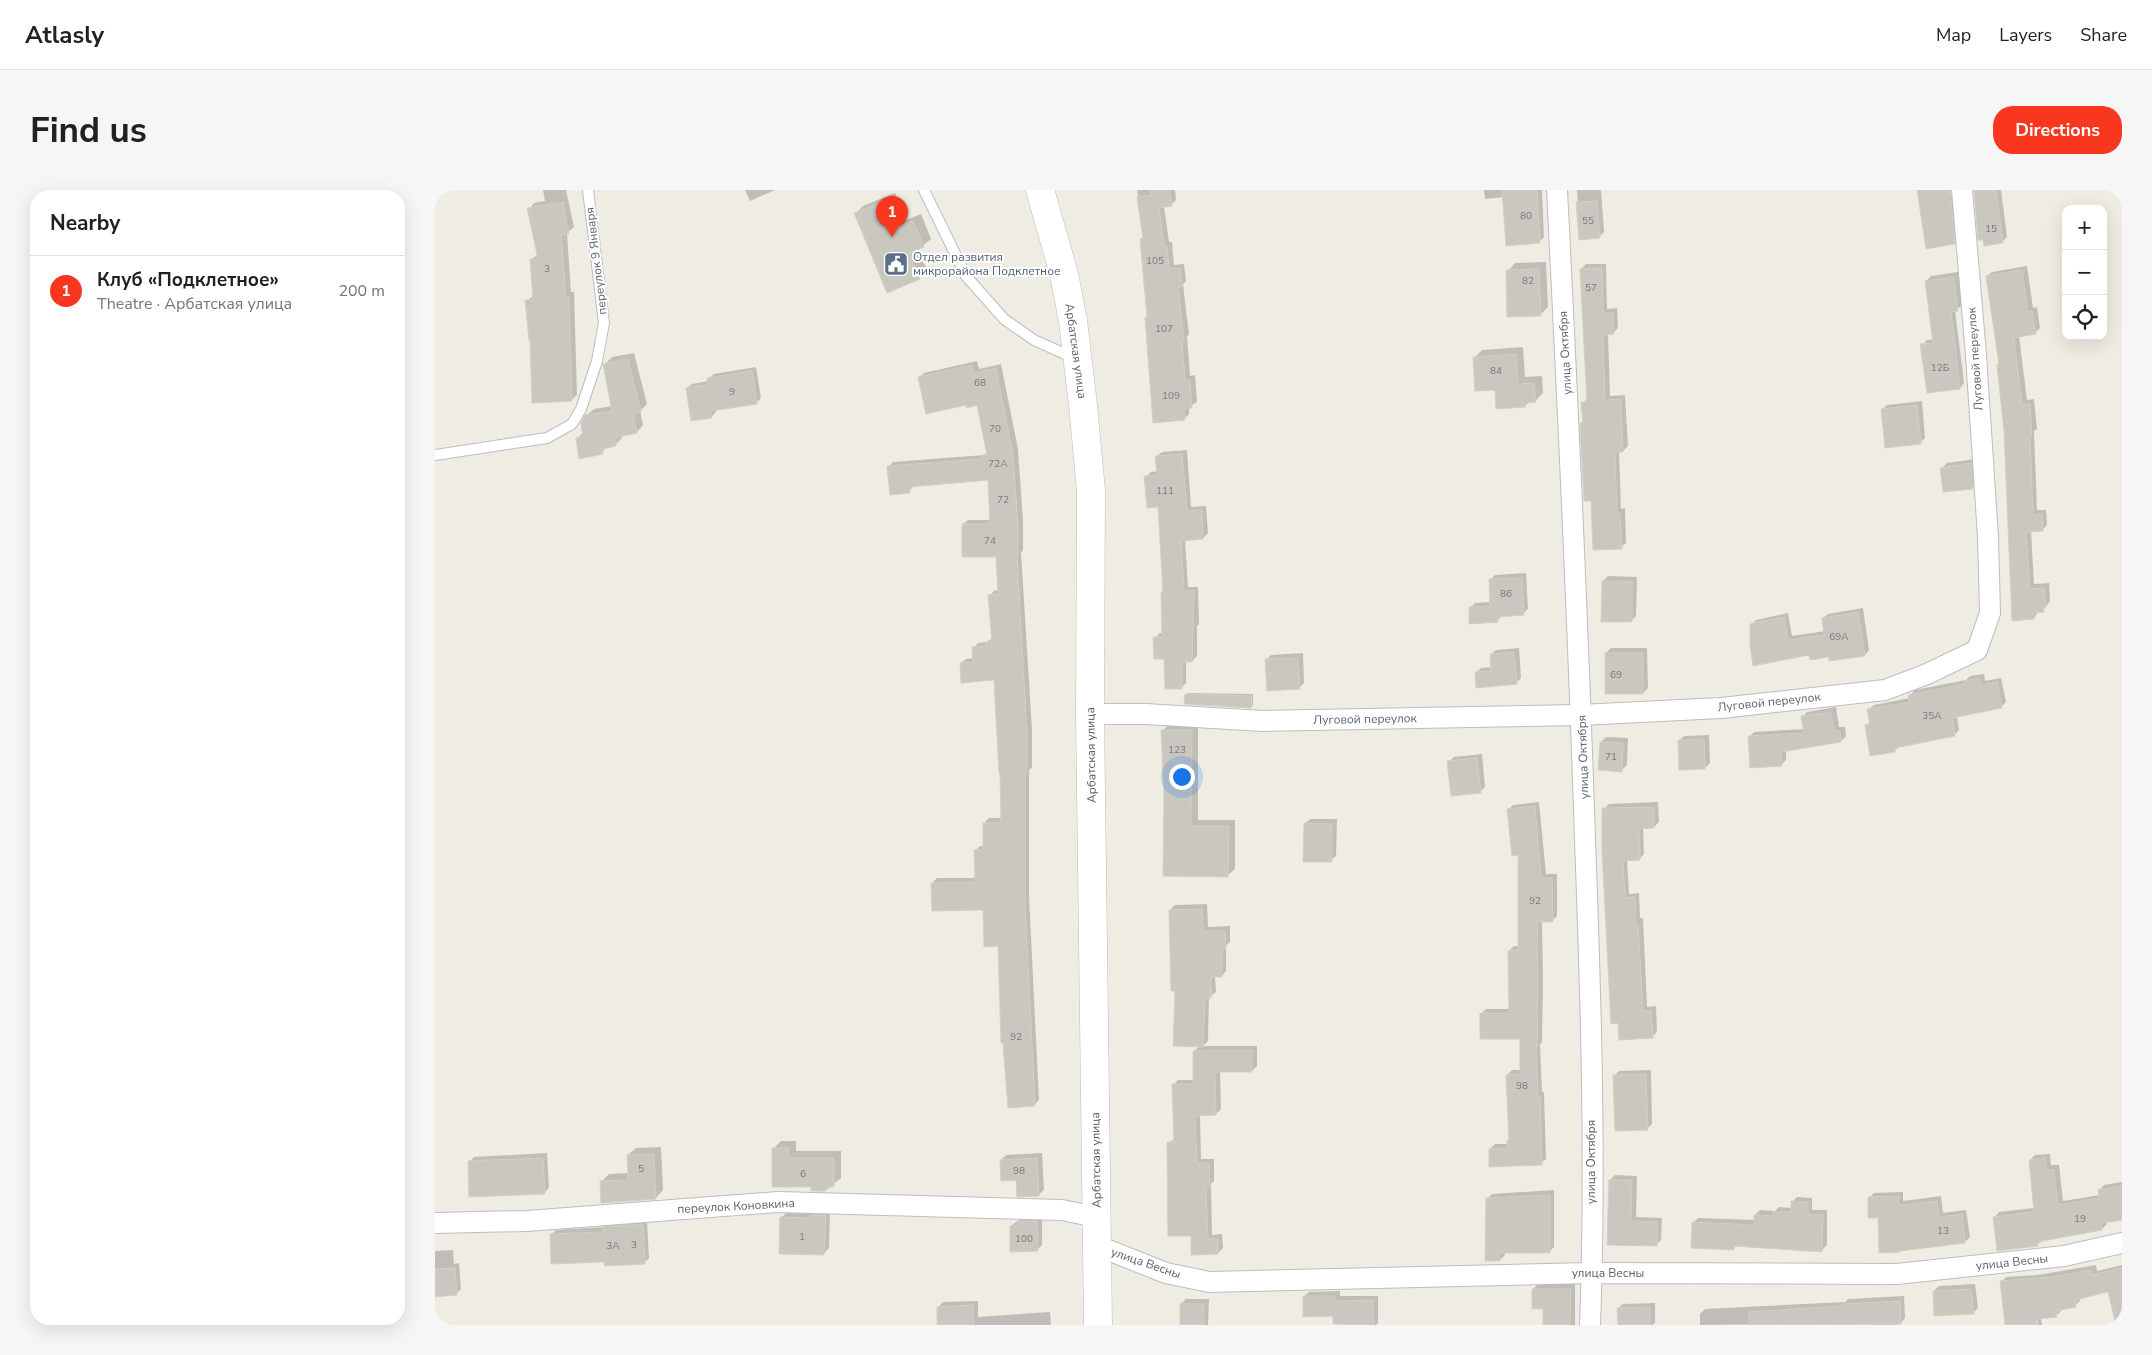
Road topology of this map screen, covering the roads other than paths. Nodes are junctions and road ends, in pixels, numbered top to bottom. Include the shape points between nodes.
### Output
1 (588, 190) edge
2 (924, 190) edge
3 (1040, 190) edge
4 (1557, 190) edge
5 (1962, 190) edge
6 (1078, 360) junction
7 (435, 455) edge
8 (1091, 714) junction
9 (1581, 715) junction
10 (1096, 1217) junction
11 (435, 1223) edge
12 (2122, 1243) edge
13 (1098, 1246) junction
14 (1592, 1272) junction
15 (1098, 1325) edge
16 (1590, 1325) edge

1 - 7 lane, переулок 9 Января via 603,324 597,361 581,409 572,424 547,438
2 - 6 lane via 966,276 1004,319 1034,340
3 - 6 main road, Арбатская улица via 1064,274
4 - 9 street, улица Октября
5 - 9 street, Луговой переулок via 1988,537 1990,613 1977,650 1885,690 1721,708
6 - 8 main road, Арбатская улица via 1091,491
8 - 9 street, Луговой переулок via 1263,721
8 - 10 main road, Арбатская улица
9 - 14 street, улица Октября via 1590,988
10 - 11 street, переулок Коновкина via 1061,1210 778,1202 527,1221
10 - 13 main road, Арбатская улица
12 - 14 street, улица Весны via 2064,1256 1897,1274
13 - 14 street, улица Весны via 1166,1273 1209,1282
13 - 15 main road, Арбатская улица
14 - 16 street, улица Октября

